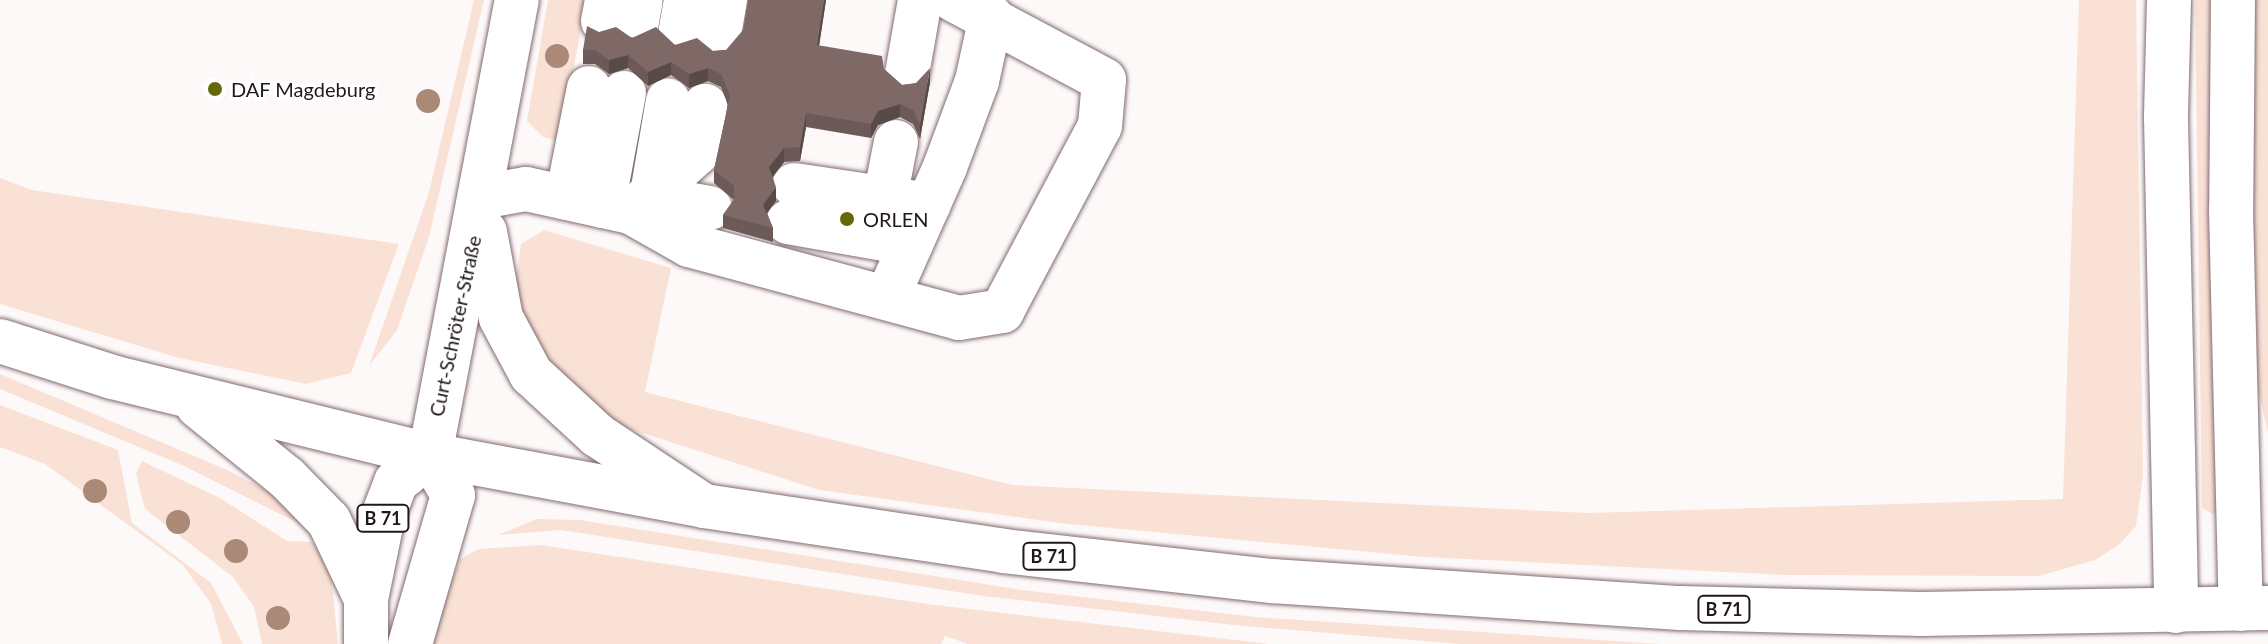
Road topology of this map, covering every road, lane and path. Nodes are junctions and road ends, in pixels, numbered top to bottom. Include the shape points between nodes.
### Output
1 (517, 0) edge
2 (920, 0) edge
3 (2169, 0) edge
4 (2233, 0) edge
5 (972, 8) edge
6 (907, 74) dead end
7 (607, 91) dead end
8 (686, 103) dead end
9 (896, 142) dead end
10 (651, 194) junction
11 (481, 197) junction
12 (885, 198) junction
13 (929, 205) junction
14 (911, 244) junction
15 (887, 298) junction
16 (0, 341) edge
17 (187, 396) junction
18 (2236, 439) junction
19 (430, 455) junction
20 (2268, 478) edge
21 (704, 506) junction
22 (366, 599) junction
23 (2254, 608) edge
24 (2176, 611) junction
25 (366, 644) edge
26 (410, 644) edge

1 - 11 main road, Curt-Schröter-Straße
2 - 6 main road
3 - 24 main road via 2166,118
4 - 18 main road
5 - 13 main road via 977,81
5 - 15 main road via 1104,80 1100,126 1002,311 959,318
7 - 10 main road
8 - 10 main road
9 - 12 main road
10 - 11 main road via 526,189
10 - 15 main road via 689,245
11 - 19 main road, Curt-Schröter-Straße
11 - 21 main road, Curt-Schröter-Straße via 501,318 531,374 597,435
12 - 13 main road
12 - 14 main road via 791,204
13 - 14 main road
14 - 15 main road
16 - 17 main road
17 - 19 main road
17 - 22 main road via 322,513
18 - 20 main road
18 - 23 main road
19 - 21 main road, B 71
19 - 22 main road, B 71 via 396,482
19 - 26 main road via 453,495
21 - 24 main road, B 71 via 1004,551 1384,590 1680,608 1921,614
22 - 25 main road, B 71
23 - 24 main road, B 71

